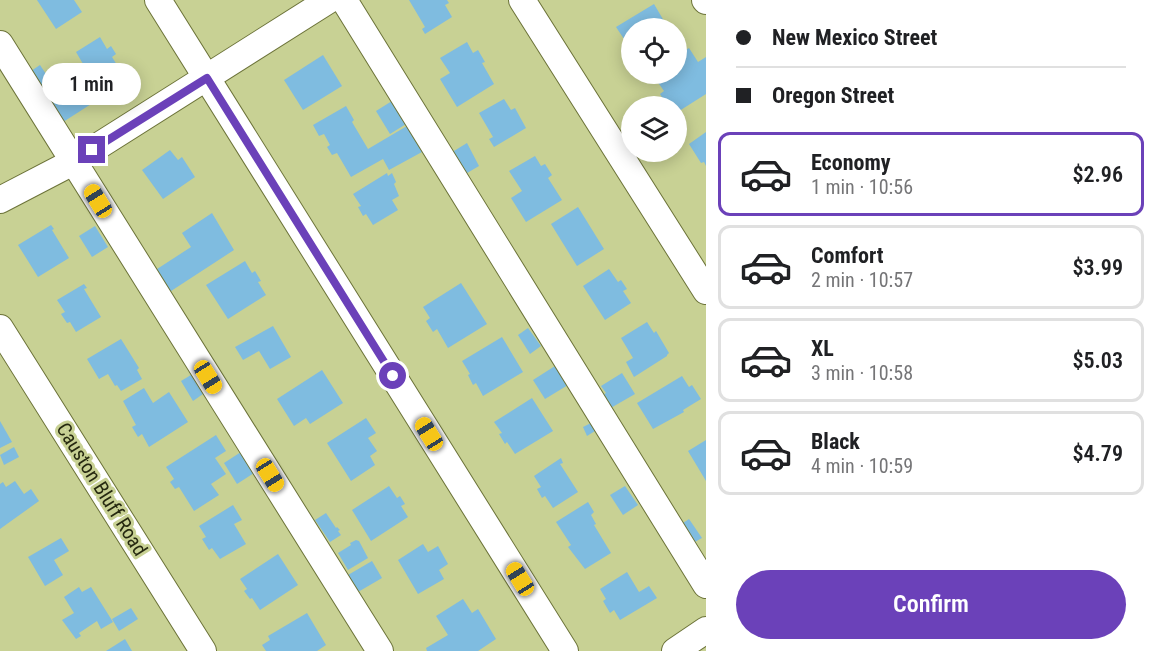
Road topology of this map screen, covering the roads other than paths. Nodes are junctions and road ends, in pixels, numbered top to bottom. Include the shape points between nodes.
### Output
1 (158, 0) edge
2 (329, 0) edge
3 (344, 0) edge
4 (522, 0) edge
5 (0, 44) edge
6 (207, 78) junction
7 (73, 162) junction
8 (0, 200) edge
9 (706, 291) edge
10 (0, 328) edge
11 (706, 585) edge
12 (706, 630) edge
13 (203, 651) edge
14 (380, 651) edge
15 (565, 651) edge
16 (675, 651) edge

1 - 6 street
2 - 6 street
3 - 11 street
4 - 9 street
5 - 7 street
6 - 7 street
6 - 15 street
7 - 8 street
7 - 14 street
10 - 13 street, Causton Bluff Road
12 - 16 street

